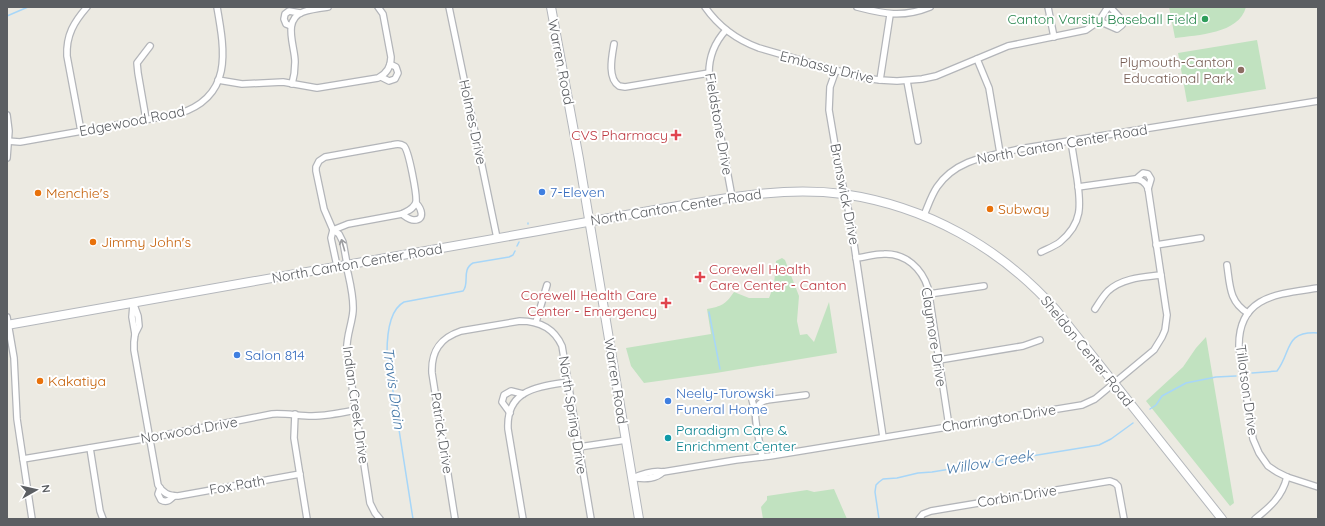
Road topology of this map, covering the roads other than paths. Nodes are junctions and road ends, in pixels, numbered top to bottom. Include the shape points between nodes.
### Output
1 (87, 7) edge
2 (217, 7) edge
3 (328, 7) edge
4 (449, 7) edge
5 (550, 7) edge
6 (705, 7) edge
7 (857, 7) edge
8 (930, 7) edge
9 (1048, 7) edge
10 (1109, 7) edge
11 (381, 8) edge
12 (300, 13) junction
13 (890, 14) junction
14 (1099, 21) junction
15 (291, 26) junction
16 (726, 30) junction
17 (1054, 37) junction
18 (614, 44) dead end
19 (150, 46) dead end
20 (977, 59) junction
21 (390, 64) junction
22 (836, 70) junction
23 (709, 73) junction
24 (380, 77) junction
25 (218, 80) junction
26 (880, 80) junction
27 (908, 81) junction
28 (292, 84) junction
29 (1318, 101) edge
30 (7, 115) edge
31 (146, 119) junction
32 (80, 131) junction
33 (8, 141) edge
34 (918, 141) dead end
35 (1071, 142) junction
36 (1000, 153) junction
37 (7, 158) edge
38 (1136, 179) junction
39 (1078, 187) junction
40 (1148, 189) junction
41 (844, 194) junction
42 (732, 197) junction
43 (416, 203) junction
44 (402, 214) junction
45 (924, 216) junction
46 (590, 221) junction
47 (332, 230) junction
48 (497, 238) junction
49 (1201, 238) dead end
50 (1156, 244) junction
51 (1041, 252) dead end
52 (856, 258) junction
53 (347, 264) junction
54 (1227, 265) dead end
55 (337, 266) junction
56 (1161, 275) junction
57 (547, 285) dead end
58 (984, 286) dead end
59 (1318, 288) edge
60 (928, 294) junction
61 (133, 302) junction
62 (1095, 309) dead end
63 (1248, 313) junction
64 (7, 322) edge
65 (536, 322) junction
66 (1040, 340) dead end
67 (938, 360) junction
68 (568, 382) junction
69 (1114, 383) junction
70 (523, 394) junction
71 (806, 395) dead end
72 (356, 410) junction
73 (510, 413) junction
74 (295, 414) junction
75 (948, 426) junction
76 (883, 437) junction
77 (149, 438) junction
78 (626, 440) junction
79 (579, 447) junction
80 (90, 448) junction
81 (762, 457) junction
82 (23, 459) junction
83 (300, 474) junction
84 (1286, 477) junction
85 (633, 478) junction
86 (1318, 487) edge
87 (920, 517) edge
88 (32, 519) edge
89 (103, 519) edge
90 (307, 519) edge
91 (380, 519) edge
92 (455, 519) edge
93 (523, 519) edge
94 (590, 519) edge
95 (639, 519) edge
96 (1124, 519) edge
97 (1222, 519) edge
98 (1256, 519) edge

1 - 32 street via 73,26 67,45
2 - 25 street, Edgewood Road via 224,55
3 - 12 street
4 - 48 street, Holmes Drive
5 - 46 main road, Warren Road
6 - 16 street, Embassy Drive
7 - 13 street
8 - 13 street
9 - 17 street
10 - 14 street, Embassy Drive
10 - 14 street via 1122,20 1122,25 1117,29
11 - 21 street via 391,57
12 - 15 street
12 - 15 street via 289,11 285,14 286,24
13 - 26 street
14 - 17 street, Embassy Drive via 1080,32
15 - 28 street via 295,64
16 - 22 street, Embassy Drive via 743,42 759,48
16 - 23 street, Fieldstone Drive via 713,50
17 - 20 street, Embassy Drive via 1008,46
18 - 23 street via 611,62 614,80 619,86
19 - 31 street via 137,63
20 - 27 street, Embassy Drive via 936,76
20 - 36 street via 989,88
21 - 24 street via 386,73
21 - 24 street via 396,67 398,73 395,79 389,81
22 - 26 street, Embassy Drive
22 - 41 street, Brunswick Drive via 830,88 829,106
23 - 42 street, Fieldstone Drive
24 - 28 street via 322,88
25 - 28 street via 242,84
25 - 31 street, Edgewood Road via 207,97 192,108 178,114
26 - 27 street, Embassy Drive
27 - 34 street
29 - 35 street, North Canton Center Road
30 - 33 street
31 - 32 street, Edgewood Road
32 - 33 street, Edgewood Road via 20,142
33 - 37 street
35 - 36 street, North Canton Center Road
35 - 39 street
36 - 45 street, North Canton Center Road via 972,160 951,171 937,187
38 - 39 street
38 - 40 street, Charrington Drive via 1143,181
38 - 40 street, Charrington Drive via 1148,174 1151,179
39 - 51 street via 1080,210 1077,222 1059,243
40 - 50 street, Charrington Drive
41 - 42 main road, North Canton Center Road via 791,191
41 - 45 main road, North Canton Center Road via 887,203
41 - 52 street, Brunswick Drive via 849,209
42 - 46 main road, North Canton Center Road
43 - 44 street
43 - 44 street via 421,212 419,218 413,220
43 - 47 street via 408,154 402,145 326,156 319,161 316,171 324,209
44 - 47 street via 348,224
45 - 69 main road, Sheldon Center Road via 976,242 1028,281 1056,310
46 - 48 main road, North Canton Center Road
46 - 78 main road, Warren Road
53 -> 47 street, Indian Creek Drive via 343,242 339,234
47 - 55 street via 331,238
48 - 53 main road, North Canton Center Road
49 - 50 street
50 - 56 street, Charrington Drive
52 - 60 street, Claymore Drive via 886,254 905,258 921,273
52 - 76 street, Brunswick Drive
53 - 55 main road, North Canton Center Road
53 - 72 street, Indian Creek Drive via 353,309 346,348
54 - 63 street via 1233,298
55 - 61 main road, North Canton Center Road
56 - 62 street via 1121,283 1108,292
56 - 69 street, Charrington Drive via 1167,316 1162,337 1151,354
57 - 65 street
58 - 60 street
59 - 63 street via 1268,297
60 - 67 street, Claymore Drive
61 - 64 main road, North Canton Center Road
61 - 77 street, Fox Path via 134,350
63 - 84 street, Tillotson Drive via 1240,332 1239,347 1254,438 1265,462
64 - 82 street via 14,358 17,419
65 - 68 street, North Spring Drive via 550,329 560,341
65 - 92 street, Patrick Drive via 520,321 461,331 447,337 433,355 432,373
66 - 67 street via 1023,346
67 - 75 street, Claymore Drive
68 - 70 street via 535,388
68 - 79 street, North Spring Drive
69 - 75 street, Charrington Drive via 1095,399 1082,405
69 - 97 main road, Sheldon Center Road
70 - 73 street via 514,403
70 - 73 street via 510,391 504,395 502,402
71 - 81 street via 760,403 755,411
72 - 74 street, Norwood Drive via 324,416
72 - 91 street, Indian Creek Drive via 370,502
73 - 93 street via 508,430
74 - 77 street, Norwood Drive via 272,414
74 - 83 street via 294,438
75 - 76 street, Charrington Drive
76 - 81 street, Charrington Drive
77 - 80 street, Norwood Drive
77 - 83 street, Fox Path via 158,485 165,494 174,496
78 - 79 street
78 - 85 main road, Warren Road
79 - 94 street, North Spring Drive
80 - 82 street, Norwood Drive
80 - 89 street
81 - 85 street, Charrington Drive via 658,471
82 - 88 street
83 - 90 street
84 - 86 street, Tillotson Drive
84 - 98 street via 1279,497
85 - 95 main road, Warren Road
87 - 96 street, Corbin Drive via 931,510 1107,481 1115,482 1118,486

